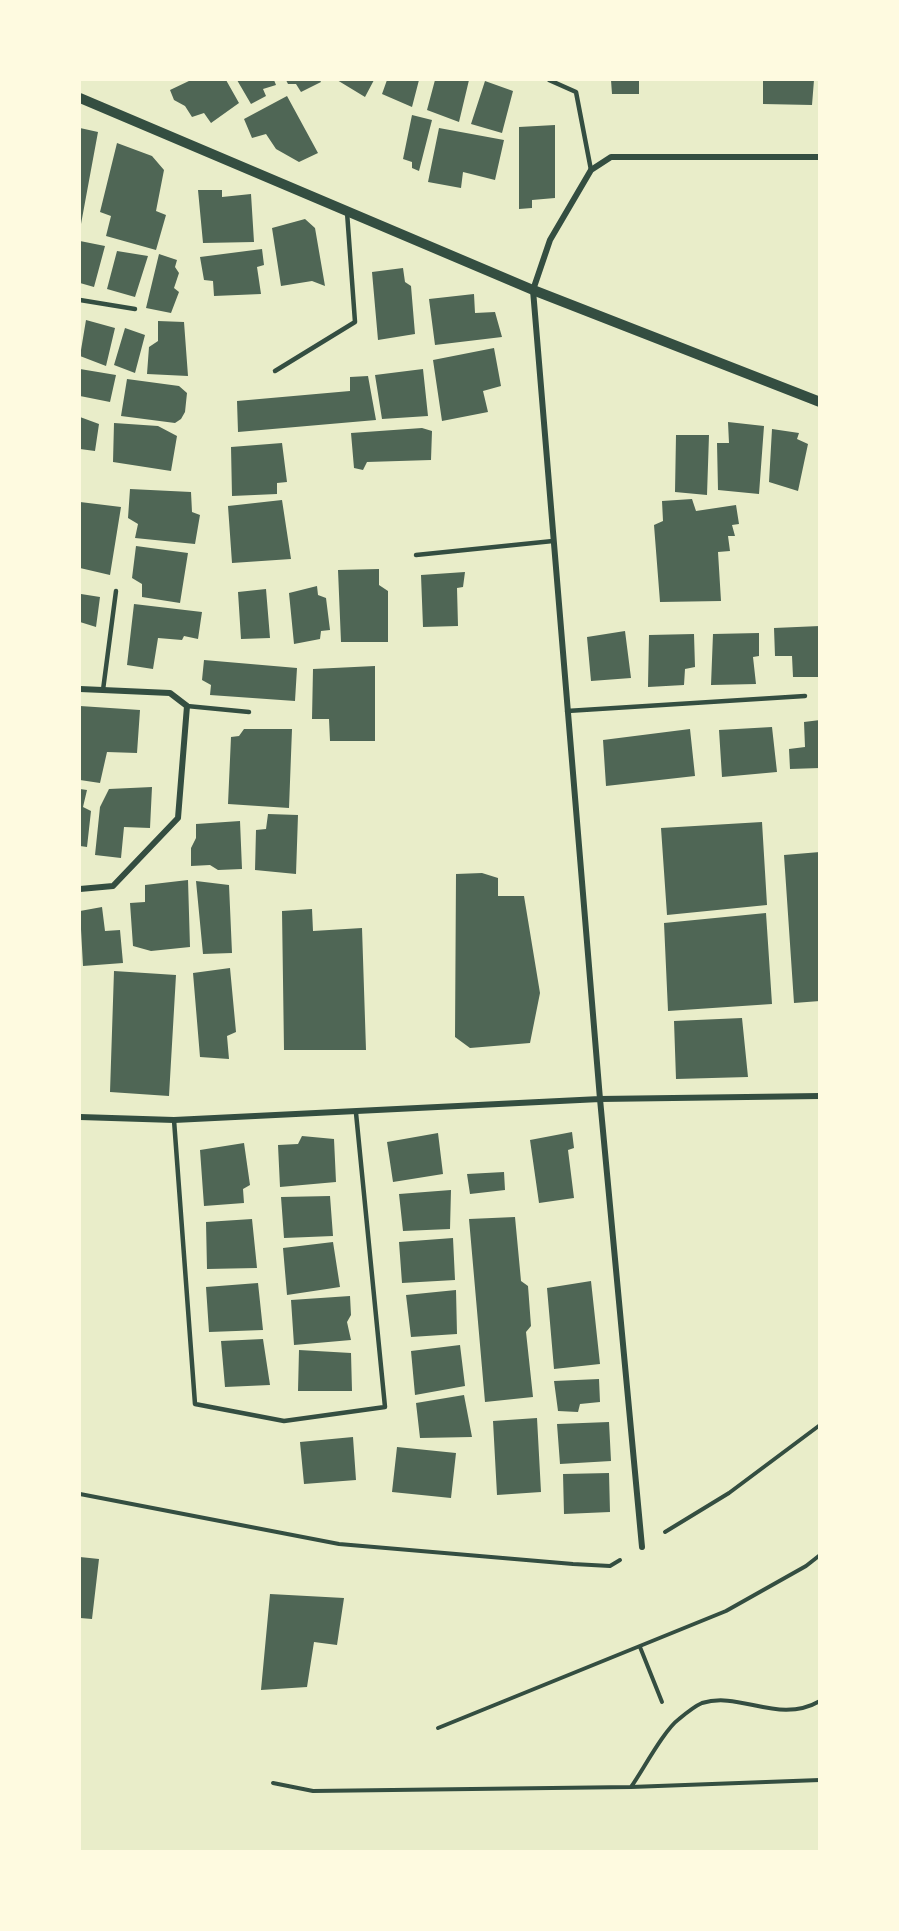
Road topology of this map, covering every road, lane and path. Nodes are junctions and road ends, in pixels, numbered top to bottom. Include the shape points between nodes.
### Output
1 (549, 80) edge
2 (80, 98) edge
3 (819, 157) edge
4 (591, 170) junction
5 (347, 211) junction
6 (533, 290) junction
7 (80, 300) edge
8 (135, 309) dead end
9 (275, 371) dead end
10 (819, 402) edge
11 (553, 541) junction
12 (416, 555) dead end
13 (116, 591) dead end
14 (80, 690) edge
15 (103, 690) junction
16 (806, 696) dead end
17 (187, 706) junction
18 (567, 711) junction
19 (249, 712) dead end
20 (80, 889) edge
21 (819, 1096) edge
22 (600, 1099) junction
23 (356, 1113) junction
24 (80, 1117) edge
25 (174, 1120) junction
26 (819, 1425) edge
27 (80, 1494) edge
28 (642, 1546) junction
29 (819, 1555) edge
30 (640, 1647) junction
31 (819, 1701) edge
32 (662, 1702) dead end
33 (438, 1728) dead end
34 (819, 1780) edge
35 (273, 1783) dead end
36 (631, 1787) junction

1 - 4 lane via 576,92
2 - 5 street
3 - 4 street via 611,158
4 - 6 street via 550,240
5 - 6 street
5 - 9 lane via 355,322
6 - 10 street
6 - 11 street
7 - 8 lane
11 - 12 lane
11 - 18 street
13 - 15 lane
14 - 15 street
15 - 17 street via 170,693
16 - 18 lane
17 - 19 lane
17 - 20 street via 178,818 113,886
18 - 22 street
21 - 22 street
22 - 23 street
22 - 28 street
23 - 25 street
23 - 25 lane via 385,1407 284,1421 195,1404
24 - 25 street
26 - 28 path via 729,1493
27 - 28 path via 339,1544 610,1566
29 - 30 path via 726,1611
30 - 32 path
30 - 33 path
31 - 36 path via 807,1708 779,1711 738,1702 702,1703 677,1720
34 - 36 path
35 - 36 path via 313,1791

